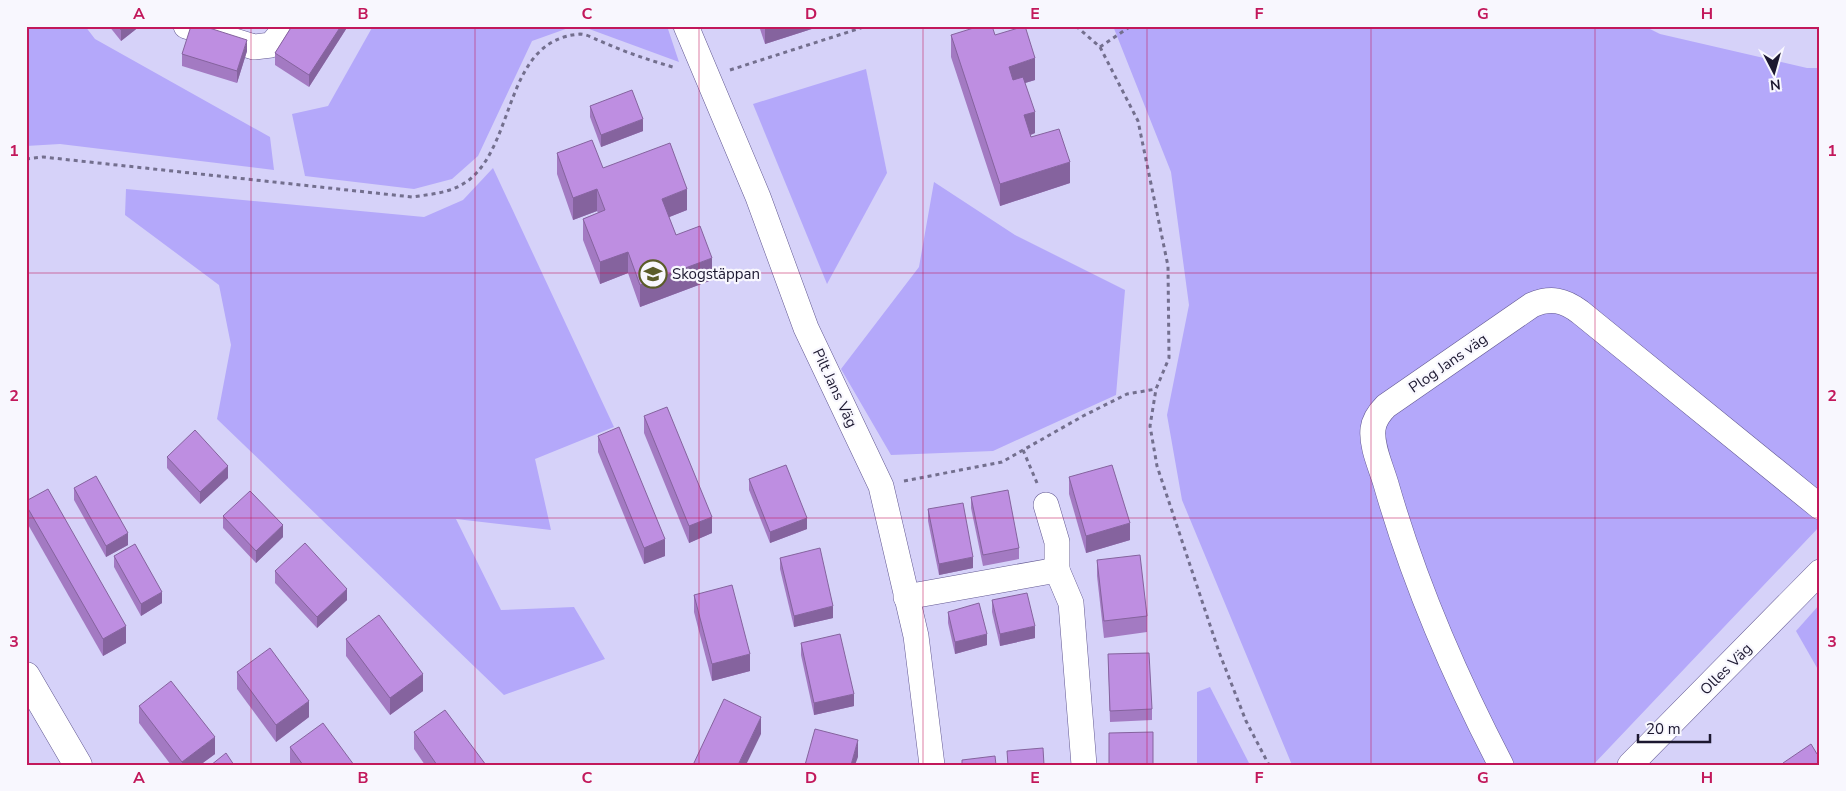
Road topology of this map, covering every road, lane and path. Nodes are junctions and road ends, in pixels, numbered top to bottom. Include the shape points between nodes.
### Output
1 (186, 26) edge
2 (287, 26) edge
3 (686, 26) edge
4 (867, 26) edge
5 (1076, 26) edge
6 (1131, 26) edge
7 (1100, 47) junction
8 (708, 77) junction
9 (26, 159) edge
10 (1156, 389) junction
11 (1023, 450) junction
12 (881, 486) junction
13 (1046, 505) joint
14 (1820, 507) edge
15 (1056, 570) junction
16 (1820, 572) edge
17 (906, 597) junction
18 (26, 676) edge
19 (78, 765) edge
20 (932, 765) edge
21 (1084, 765) edge
22 (1269, 765) edge
23 (1501, 765) edge
24 (1630, 765) edge

1 - 2 street via 254,47 271,45
3 - 8 street, Pilt Jans Väg
4 - 8 path
5 - 7 path
6 - 7 path
7 - 10 path via 1138,121 1168,266 1168,358
8 - 9 path via 630,54 582,34 552,41 527,65 485,162 469,180 447,192 412,197 43,157
8 - 12 street, Pilt Jans Väg via 758,197 806,328
10 - 11 path via 1127,394
10 - 22 path via 1150,426 1157,466 1219,652 1246,721
11 - 12 path via 1002,462
11 - 13 path
12 - 17 street, Pilt Jans Väg
13 - 15 street via 1057,542
14 - 23 street, Plog Jans väg via 1580,312 1561,301 1545,300 1532,305 1386,406 1376,420 1373,435 1394,510 1433,622
15 - 17 street
15 - 21 street via 1071,603
16 - 24 street, Olles Väg
17 - 20 street, Pilt Jans Väg via 916,636
18 - 19 street

